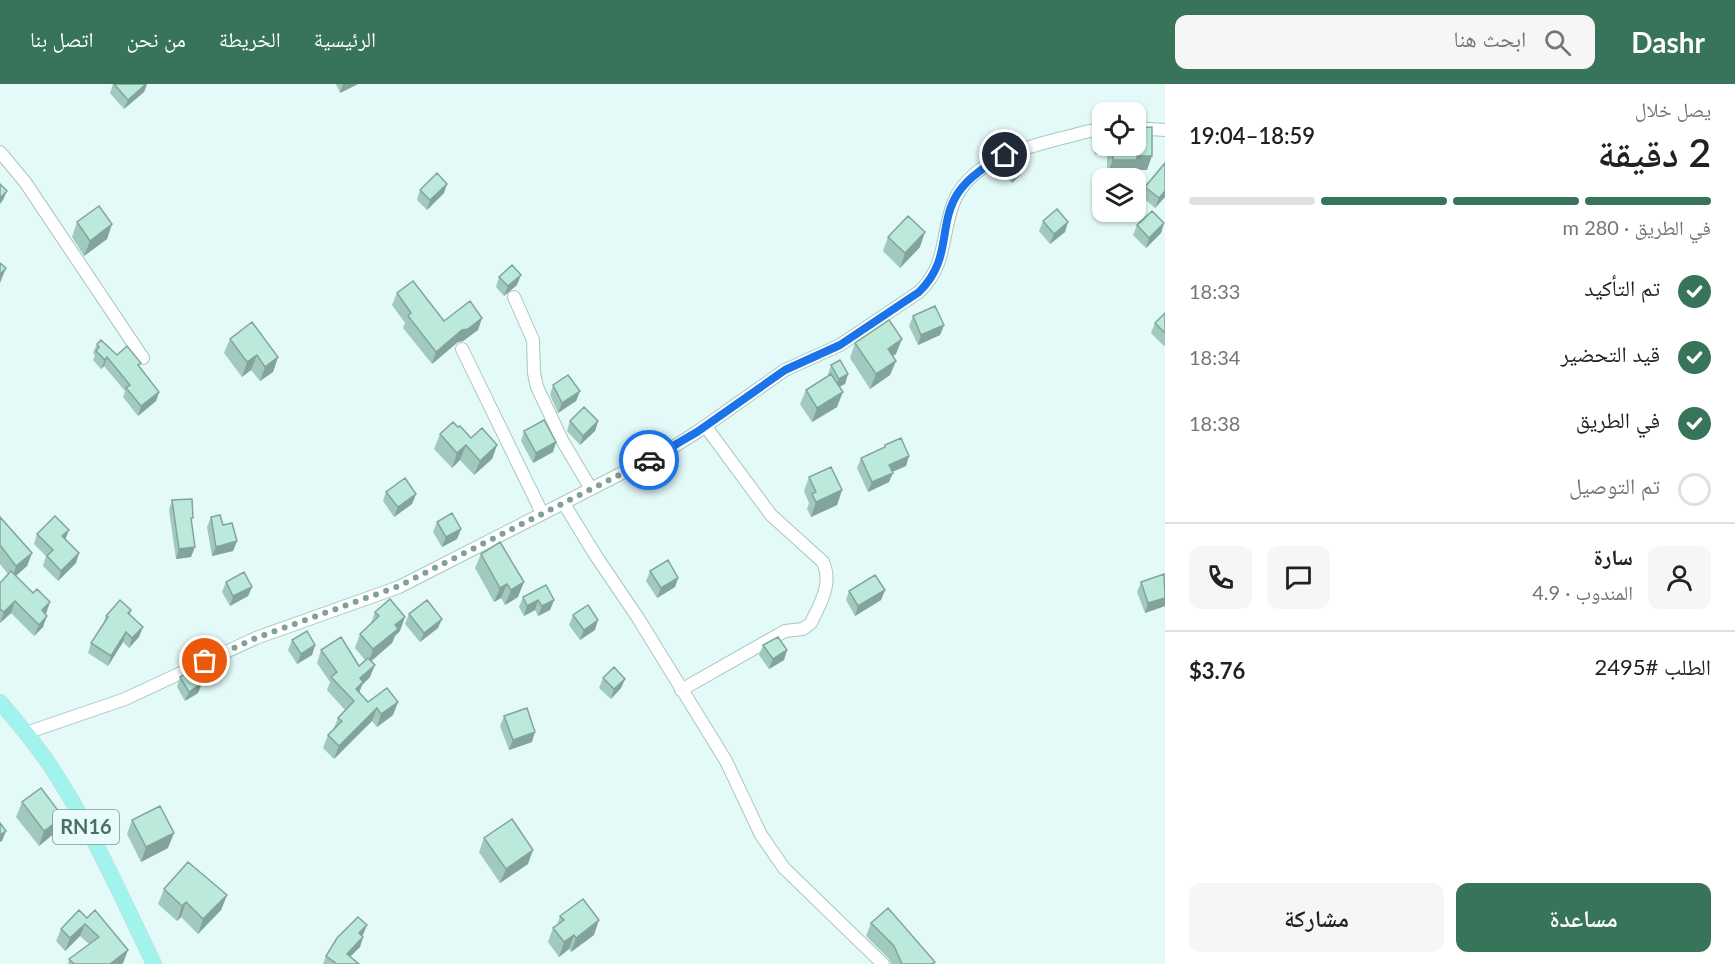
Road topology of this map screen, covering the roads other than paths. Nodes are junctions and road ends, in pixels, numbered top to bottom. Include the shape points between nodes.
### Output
1 (1146, 129) edge
2 (1165, 130) edge
3 (1092, 131) edge
4 (0, 152) edge
5 (514, 297) dead end
6 (462, 349) dead end
7 (143, 358) dead end
8 (706, 427) junction
9 (591, 489) junction
10 (564, 504) junction
11 (542, 513) junction
12 (681, 690) junction
13 (0, 702) edge
14 (26, 733) junction
15 (154, 964) edge
16 (883, 964) edge

1 - 2 street
3 - 8 street via 1005,155 966,182 949,215 938,264 919,292 840,345 785,370
4 - 7 street via 26,182
5 - 9 street via 533,339 537,387
6 - 11 street
8 - 9 street
8 - 12 street via 771,514 823,562 827,586 807,627 785,631
9 - 10 street
10 - 11 street
10 - 12 street
11 - 14 street via 390,590 256,638 125,699
12 - 16 street via 726,761 771,851
13 - 14 main road, RN16
14 - 15 main road, RN16 via 77,811

